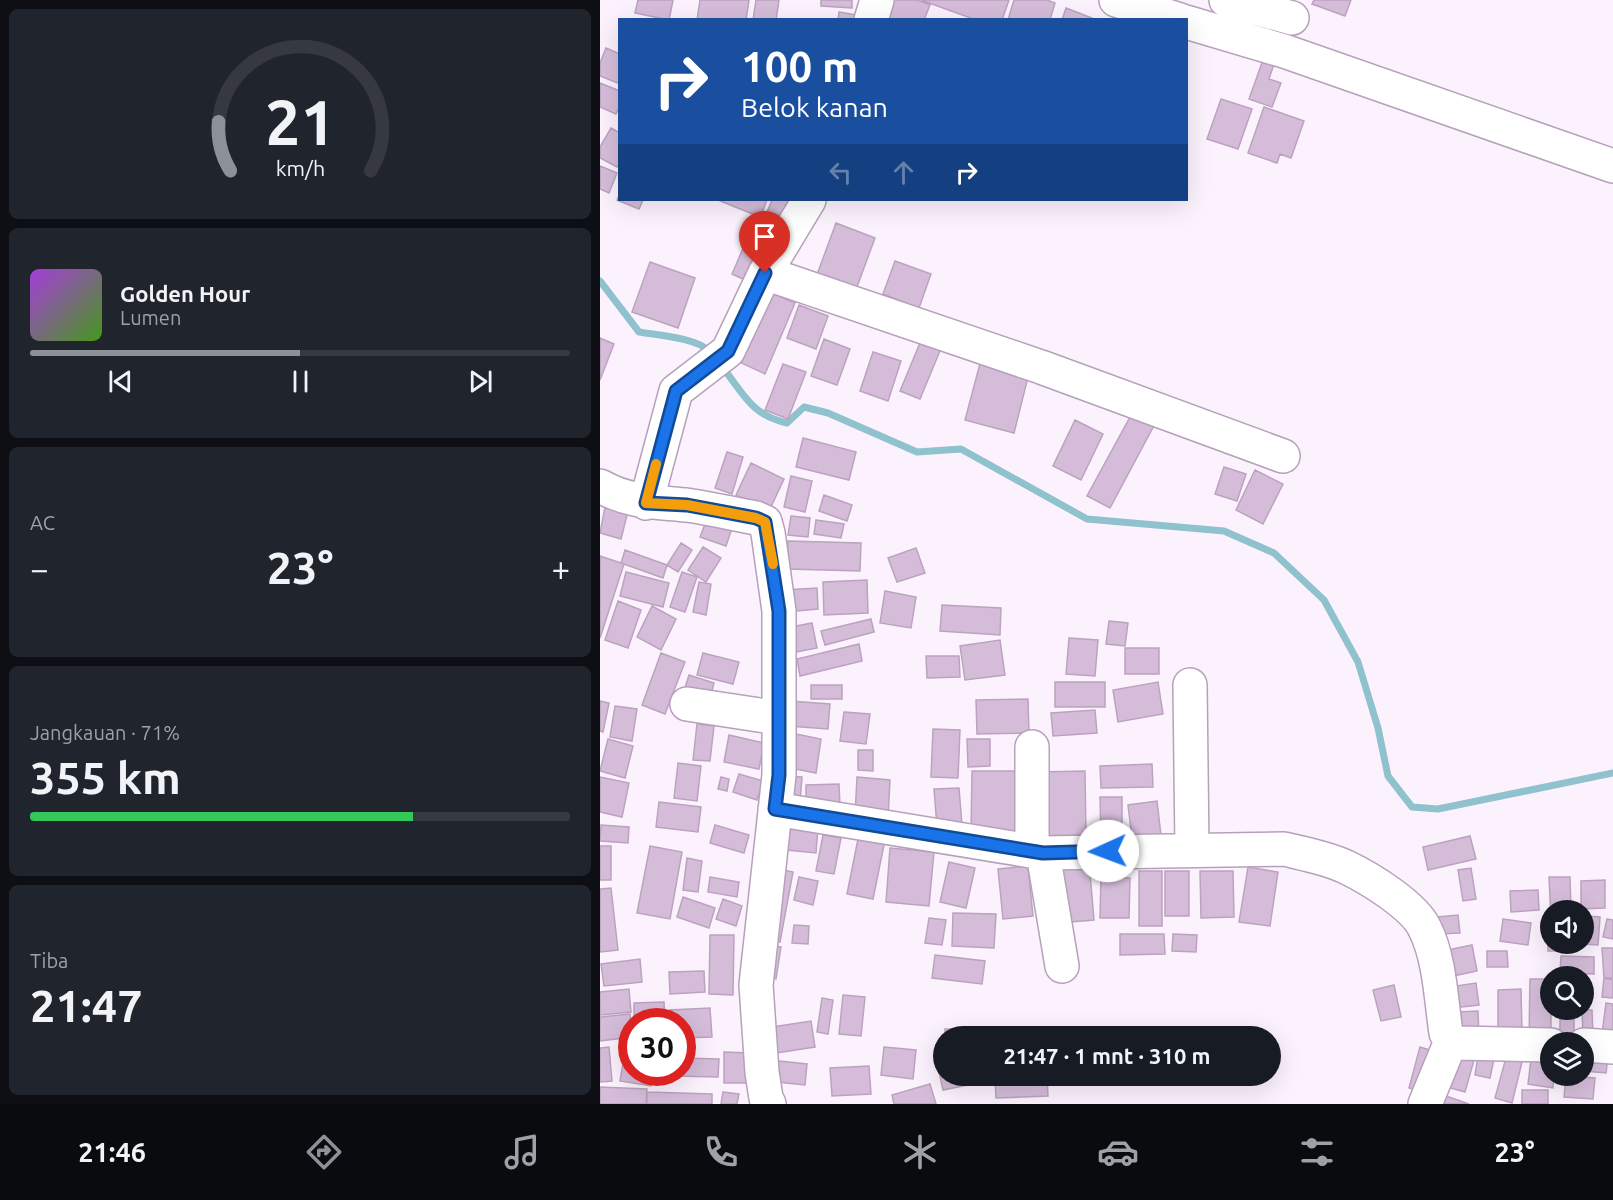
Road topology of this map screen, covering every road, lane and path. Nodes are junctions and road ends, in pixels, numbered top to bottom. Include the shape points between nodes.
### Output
1 (877, 0) edge
2 (1116, 0) edge
3 (1226, 0) edge
4 (1295, 9) edge
5 (872, 18) edge
6 (1174, 18) edge
7 (1188, 23) edge
8 (1284, 51) junction
9 (1613, 166) edge
10 (808, 201) edge
11 (765, 273) junction
12 (1283, 456) dead end
13 (600, 486) edge
14 (646, 503) junction
15 (1190, 685) dead end
16 (687, 704) dead end
17 (779, 718) junction
18 (1032, 747) dead end
19 (775, 809) junction
20 (1192, 850) junction
21 (1037, 852) junction
22 (1062, 966) dead end
23 (1451, 1041) junction
24 (1540, 1045) edge
25 (1594, 1046) edge
26 (1613, 1047) edge
27 (1427, 1099) edge
28 (769, 1104) edge

1 - 5 street
2 - 6 street
3 - 4 street
4 - 8 street
7 - 8 street
8 - 9 street
10 - 11 street
11 - 12 street via 1041,367
11 - 14 street via 728,351 676,391
13 - 14 street
14 - 17 street via 687,505 765,522 779,611
15 - 20 street
16 - 17 street
17 - 19 street
18 - 21 street
19 - 21 street
19 - 28 street via 756,985 762,1072
20 - 21 street
20 - 23 street via 1284,849 1314,856 1346,867 1408,908 1425,927 1446,1033
21 - 22 street
23 - 24 street
23 - 27 street
25 - 26 street

